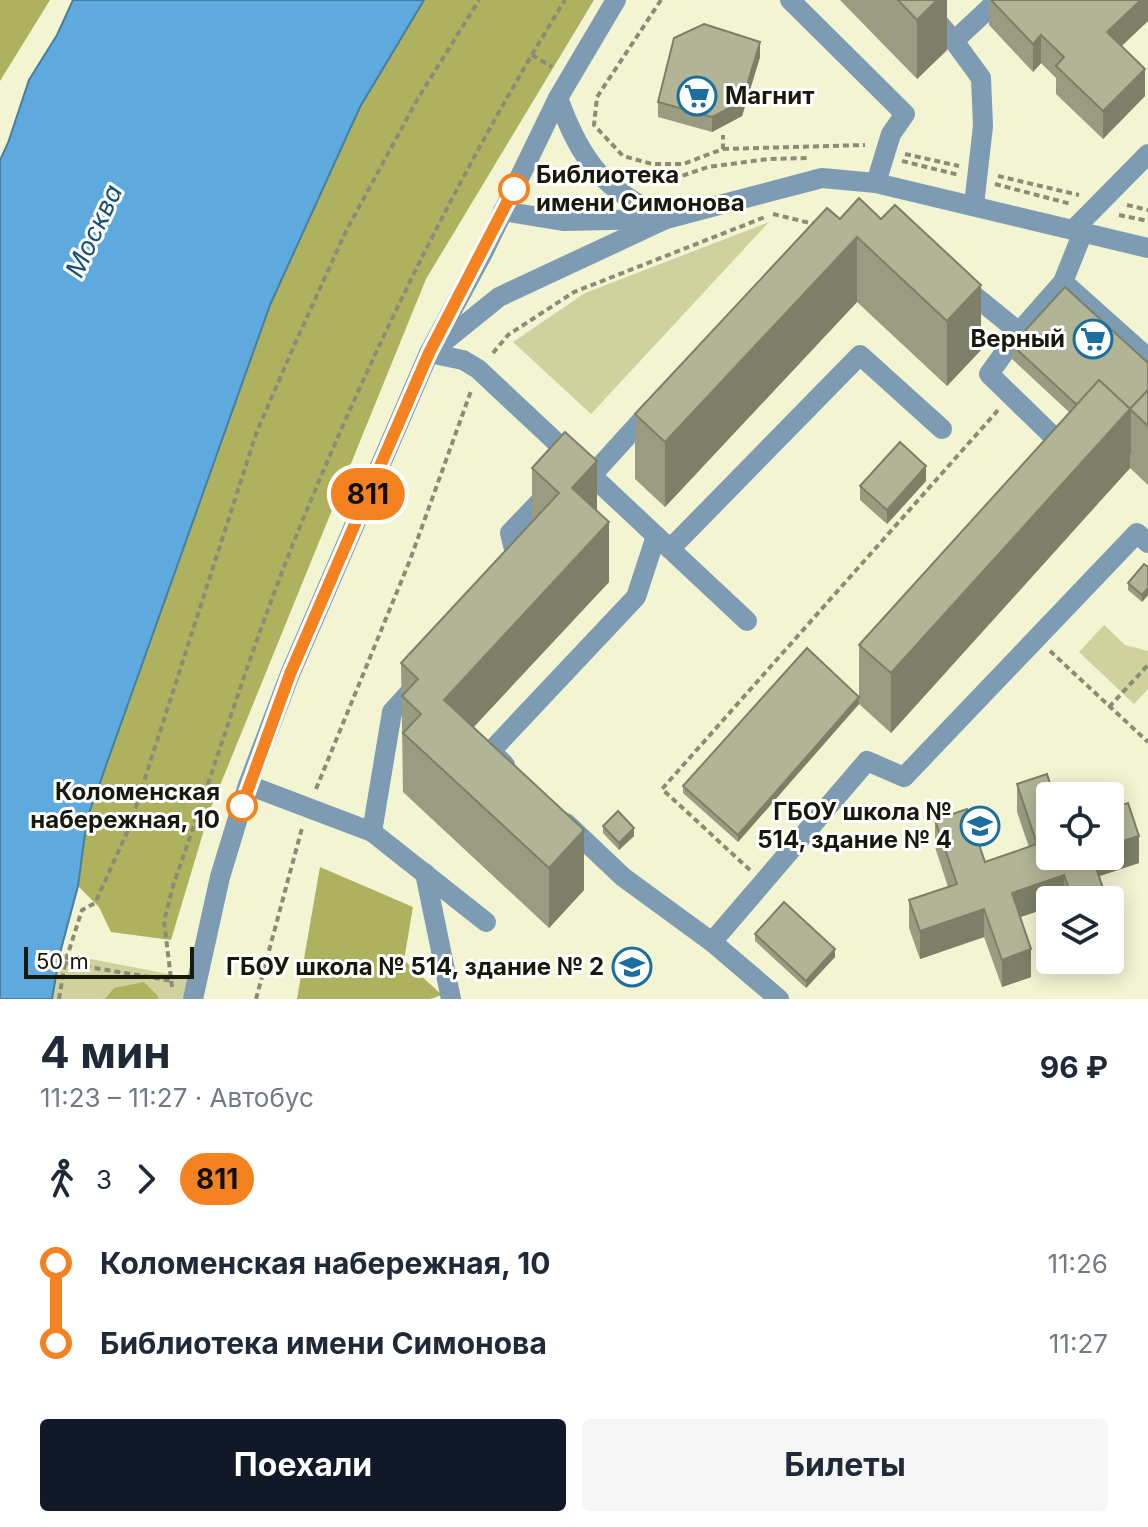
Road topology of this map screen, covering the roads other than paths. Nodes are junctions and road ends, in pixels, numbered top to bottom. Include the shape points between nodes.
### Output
1 (616, 0) edge
2 (790, 0) edge
3 (919, 0) edge
4 (998, 0) edge
5 (954, 41) junction
6 (558, 98) junction
7 (1148, 154) edge
8 (876, 183) junction
9 (974, 205) junction
10 (503, 211) junction
11 (666, 219) junction
12 (1078, 231) junction
13 (1148, 248) edge
14 (950, 276) edge
15 (1063, 282) junction
16 (1019, 332) junction
17 (429, 353) junction
18 (1148, 358) edge
19 (664, 396) edge
20 (942, 429) dead end
21 (1042, 467) edge
22 (584, 468) junction
23 (663, 542) junction
24 (1148, 543) edge
25 (509, 584) edge
26 (747, 621) dead end
27 (435, 665) edge
28 (524, 783) edge
29 (248, 785) junction
30 (557, 814) edge
31 (372, 832) junction
32 (425, 873) junction
33 (486, 922) dead end
34 (712, 942) junction
35 (193, 999) edge
36 (451, 999) edge
37 (779, 999) edge

1 - 6 street
2 - 8 street via 905,114 891,134
3 - 5 street
4 - 5 street
5 - 9 street via 981,78 983,126
6 - 10 street
6 - 11 street via 591,167
7 - 12 street
8 - 9 street
8 - 11 street via 822,178
9 - 12 street
10 - 11 street via 563,221
10 - 17 street
11 - 17 street via 499,297
12 - 13 street
12 - 15 street
14 - 16 street
15 - 16 street
15 - 18 street
16 - 21 street via 989,374 1062,445
17 - 22 street via 478,369
17 - 29 street via 290,674
19 - 22 street
20 - 23 street via 860,355
22 - 23 street
22 - 25 street via 510,533 520,573
23 - 26 street
23 - 28 street via 636,597 491,751
24 - 34 street via 1137,533 904,777 867,761
27 - 31 street via 392,712
29 - 31 street
29 - 35 street via 220,877
30 - 34 street via 623,877
31 - 32 street
32 - 33 street
32 - 36 street
34 - 37 street

